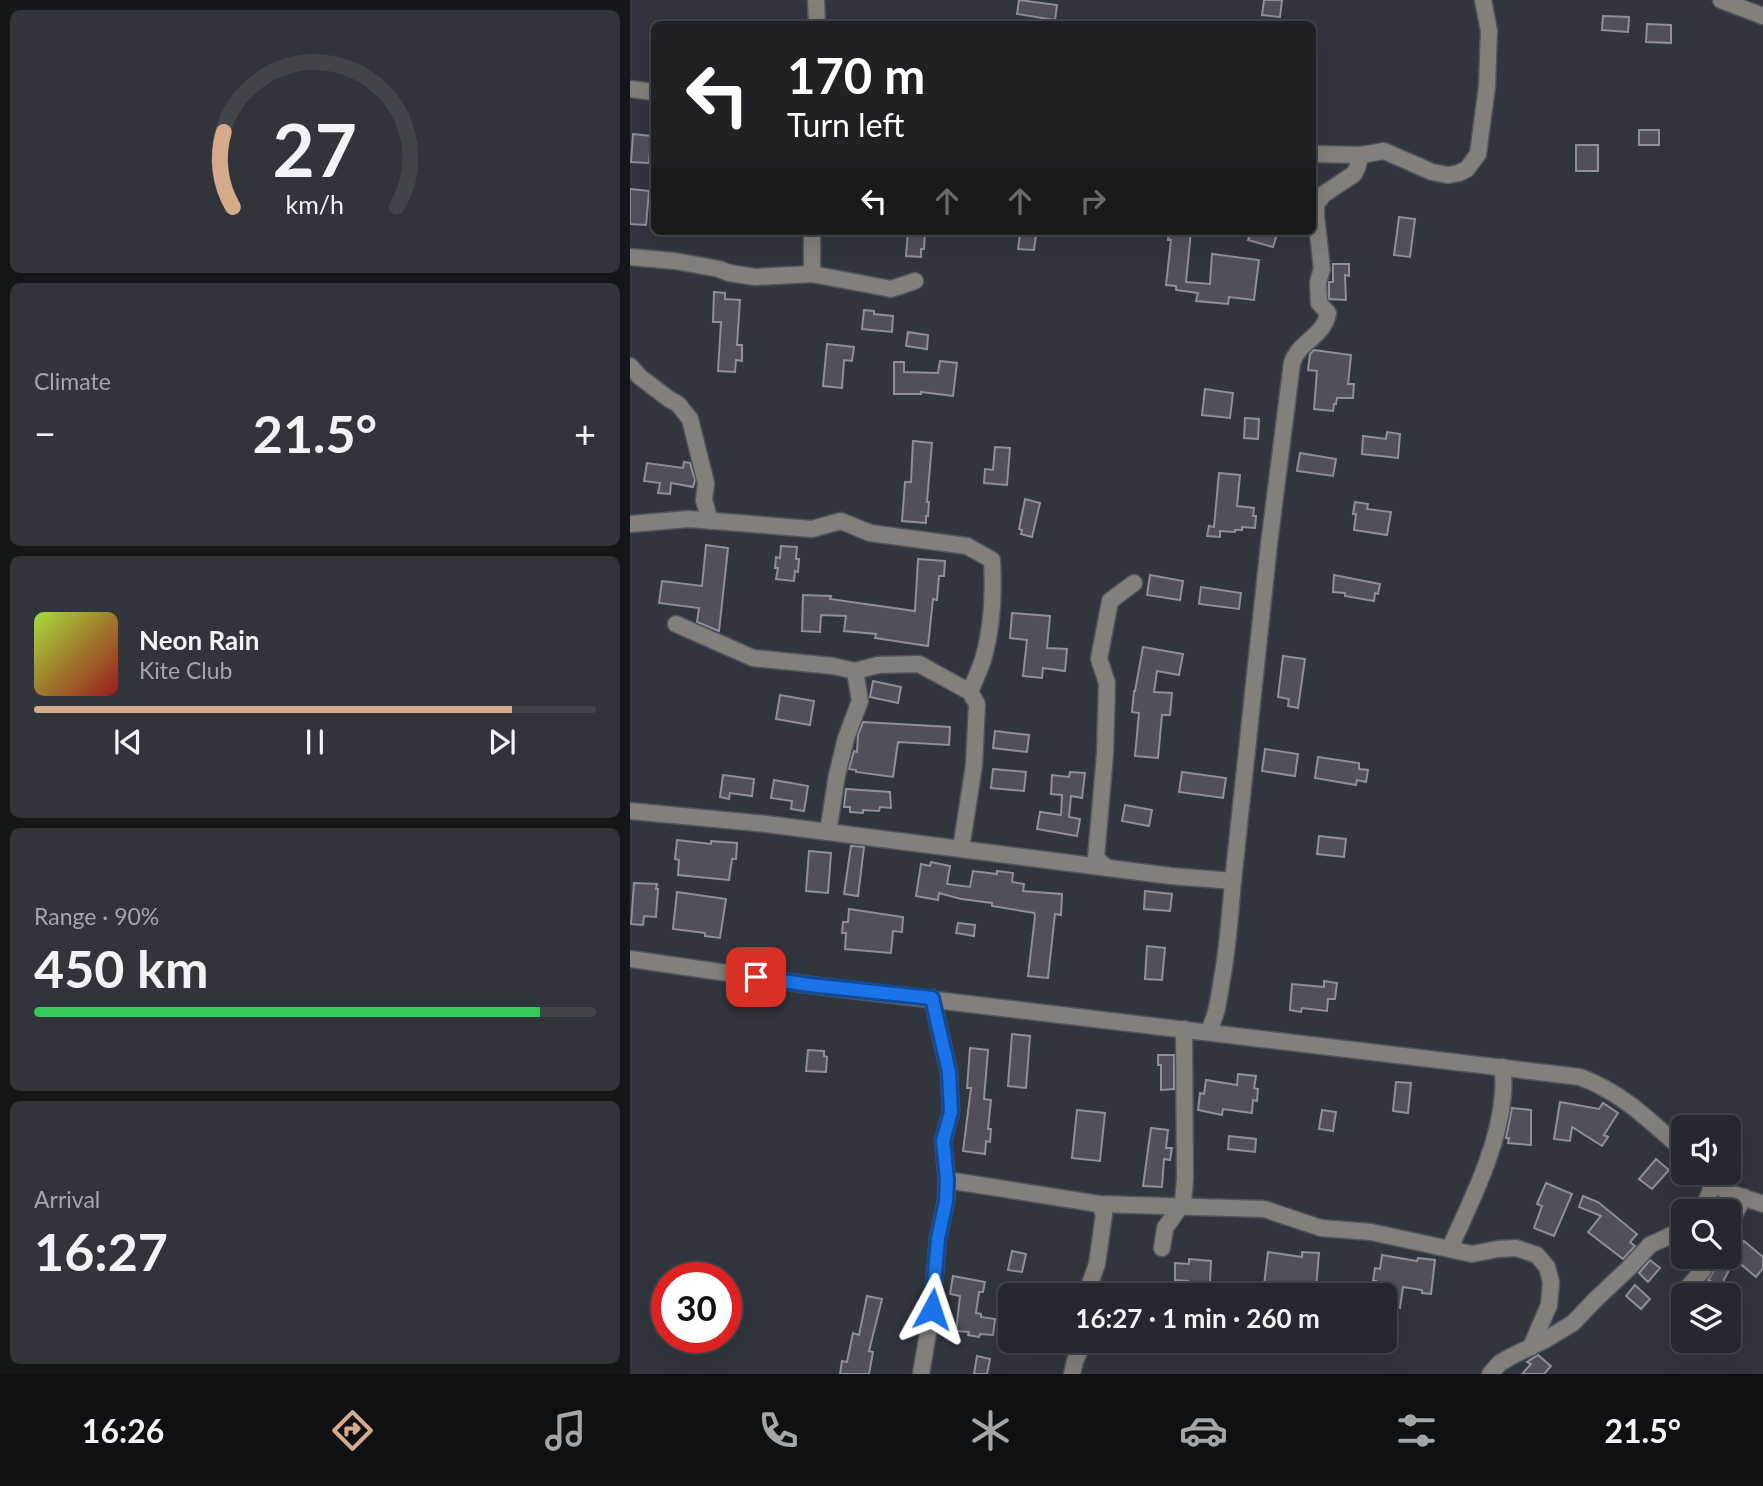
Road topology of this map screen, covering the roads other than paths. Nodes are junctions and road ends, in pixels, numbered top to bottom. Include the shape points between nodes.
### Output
1 (816, 0) edge
2 (1483, 0) edge
3 (1721, 0) edge
4 (1763, 16) edge
5 (817, 21) edge
6 (630, 89) edge
7 (651, 92) edge
8 (1316, 154) edge
9 (1361, 155) junction
10 (1316, 204) edge
11 (1316, 224) edge
12 (812, 235) edge
13 (630, 257) edge
14 (812, 274) junction
15 (915, 281) dead end
16 (630, 366) edge
17 (710, 521) junction
18 (630, 524) edge
19 (1135, 583) dead end
20 (676, 624) dead end
21 (855, 671) junction
22 (970, 692) junction
23 (630, 811) edge
24 (828, 832) junction
25 (961, 849) junction
26 (1107, 868) junction
27 (1233, 881) junction
28 (630, 959) edge
29 (932, 998) junction
30 (1184, 1029) junction
31 (1208, 1032) junction
32 (1503, 1067) junction
33 (1671, 1139) edge
34 (947, 1180) junction
35 (1719, 1185) edge
36 (1744, 1197) junction
37 (1741, 1202) edge
38 (1099, 1204) junction
39 (1763, 1204) edge
40 (1182, 1206) junction
41 (1671, 1235) edge
42 (1162, 1248) dead end
43 (1450, 1248) junction
44 (1704, 1269) edge
45 (1090, 1283) edge
46 (1692, 1283) edge
47 (1531, 1347) junction
48 (1078, 1353) edge
49 (921, 1374) edge
50 (1072, 1374) edge
51 (1490, 1374) edge

1 - 5 street
2 - 9 street via 1489,32 1487,86 1474,162 1448,175 1384,151
3 - 4 street
6 - 7 street
8 - 9 street
9 - 10 street via 1354,174
11 - 27 street via 1322,269 1319,303 1328,313 1327,321 1294,355 1291,372
12 - 14 street
13 - 14 street via 755,277
14 - 15 street via 891,289
16 - 17 street via 690,419
17 - 18 street
17 - 22 street via 812,529 841,521 870,533 967,546 992,560 989,625 983,660
19 - 26 street via 1110,601 1099,659 1107,682 1096,858
20 - 21 street via 753,658
21 - 22 street via 919,664
21 - 24 street via 860,701 836,775
22 - 25 street via 977,704 975,765
23 - 24 street
24 - 25 street
25 - 26 street
26 - 27 street
27 - 31 street via 1227,954
28 - 29 street
29 - 30 street
29 - 34 street via 949,1072 951,1112 943,1141
30 - 31 street
30 - 40 street
31 - 32 street
32 - 33 street via 1580,1077 1598,1084 1629,1102
32 - 43 street via 1503,1096 1494,1141
34 - 38 street
34 - 49 street
35 - 36 street
36 - 37 street
36 - 39 street
38 - 40 street
38 - 45 street via 1104,1214
40 - 42 street via 1165,1228
40 - 43 street via 1264,1209 1321,1228 1371,1232
41 - 47 street via 1650,1245 1573,1323
43 - 47 street via 1472,1254 1516,1248 1537,1255 1547,1267 1549,1305
44 - 46 street
47 - 51 street via 1500,1363
48 - 50 street

